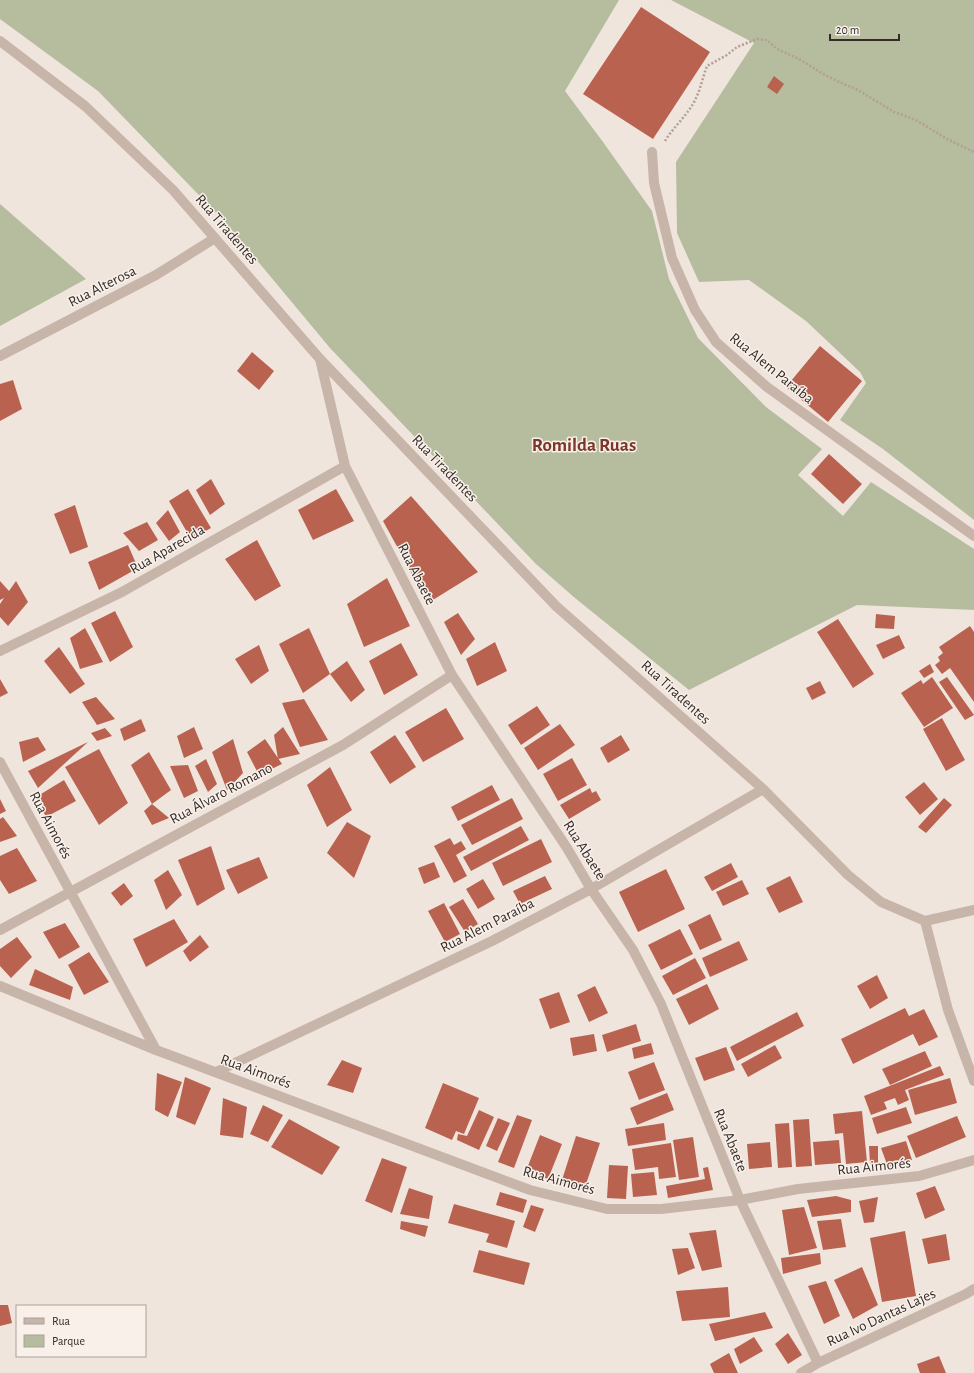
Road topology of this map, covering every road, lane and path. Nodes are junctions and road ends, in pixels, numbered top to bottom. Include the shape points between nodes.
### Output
1 (0, 42) edge
2 (974, 152) edge
3 (652, 154) joint
4 (215, 238) junction
5 (0, 356) edge
6 (320, 359) junction
7 (345, 466) junction
8 (974, 536) edge
9 (0, 651) edge
10 (452, 675) junction
11 (0, 762) edge
12 (763, 789) junction
13 (591, 889) junction
14 (70, 892) junction
15 (974, 910) edge
16 (925, 921) junction
17 (0, 930) edge
18 (0, 986) edge
19 (156, 1050) junction
20 (216, 1072) junction
21 (974, 1081) edge
22 (974, 1160) edge
23 (740, 1200) junction
24 (974, 1289) edge
25 (818, 1363) junction
26 (801, 1373) edge

1 - 4 street, Rua Tiradentes via 85,106 173,190
2 - 3 path via 916,120 894,112 799,58 777,49 767,40 757,39 737,47 707,66 696,99 660,148
3 - 8 street, Rua Alem Paraíba via 654,183 672,258 695,310 716,342 767,387
4 - 5 street, Rua Alterosa via 156,275
4 - 6 street, Rua Tiradentes
6 - 7 street, Rua Abaete
6 - 12 street, Rua Tiradentes via 556,606
7 - 9 street, Rua Aparecida via 122,592
7 - 10 street, Rua Abaete
10 - 13 street, Rua Abaete via 567,848
10 - 14 street, Rua Álvaro Romano via 343,745
11 - 14 street, Rua Aimorés
12 - 13 street, Rua Alem Paraíba
12 - 16 street, Rua Tiradentes via 848,875 882,902
13 - 20 street, Rua Alem Paraíba via 492,941
13 - 23 street, Rua Abaete via 632,950 661,1004
14 - 17 street, Rua Álvaro Romano
14 - 19 street, Rua Aimorés
15 - 16 street
16 - 21 street via 948,1010
18 - 19 street, Rua Aimorés
19 - 20 street, Rua Aimorés
20 - 23 street, Rua Aimorés via 530,1190 607,1209 661,1209
22 - 23 street, Rua Aimorés via 919,1176 798,1189
23 - 25 street, Rua Abaete
24 - 25 street, Rua Ivo Dantas Lajes
25 - 26 street, Rua Ivo Dantas Lajes

